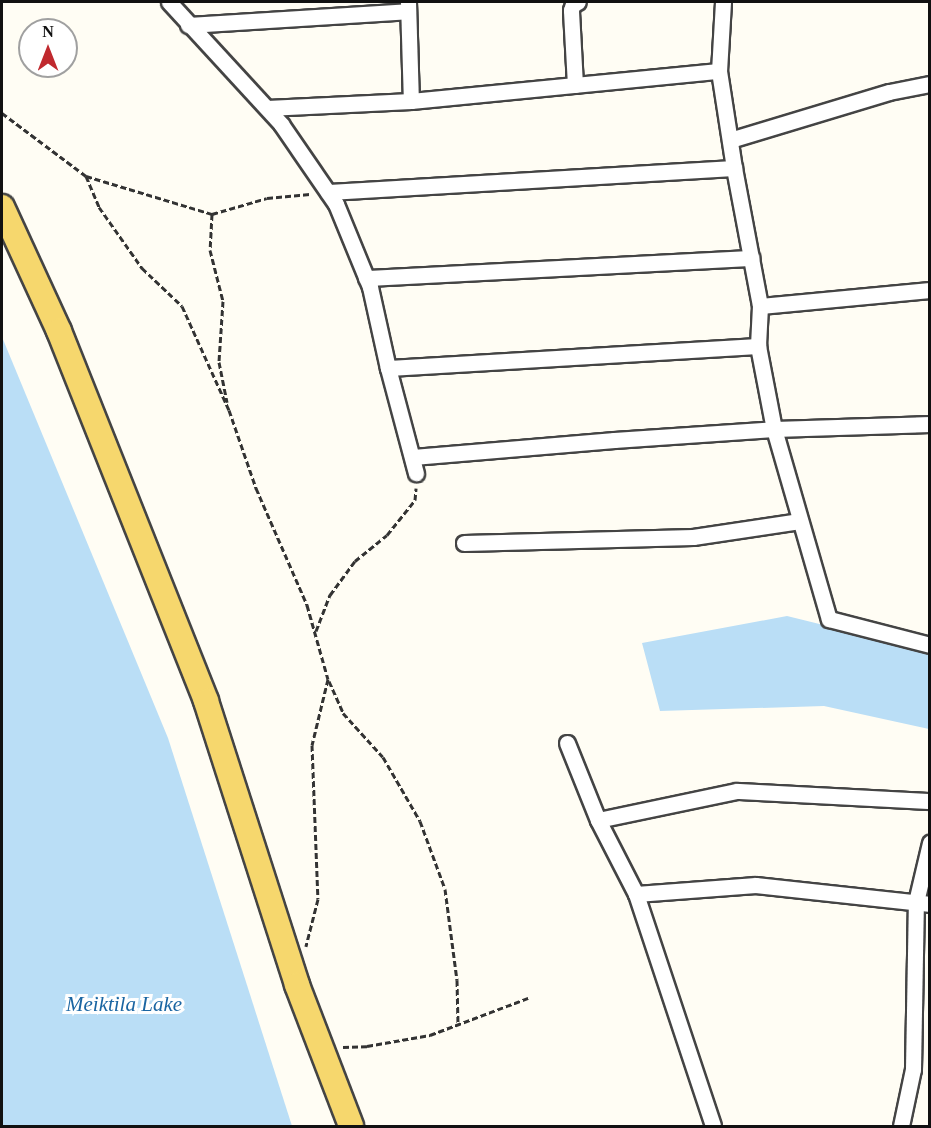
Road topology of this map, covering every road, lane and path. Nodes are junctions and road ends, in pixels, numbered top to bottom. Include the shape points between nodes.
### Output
1 (169, 2) edge
2 (578, 2) edge
3 (723, 2) edge
4 (408, 6) edge
5 (188, 25) junction
6 (719, 71) junction
7 (930, 84) edge
8 (575, 85) junction
9 (411, 101) junction
10 (267, 108) junction
11 (2, 113) edge
12 (730, 140) junction
13 (734, 168) junction
14 (86, 176) junction
15 (327, 192) junction
16 (2, 207) edge
17 (212, 214) junction
18 (750, 258) junction
19 (366, 278) junction
20 (930, 290) edge
21 (760, 306) junction
22 (758, 346) junction
23 (388, 368) junction
24 (229, 410) junction
25 (930, 424) edge
26 (774, 429) junction
27 (413, 457) junction
28 (416, 473) joint
29 (800, 521) junction
30 (464, 543) dead end
31 (315, 632) junction
32 (930, 645) edge
33 (328, 679) junction
34 (567, 742) dead end
35 (930, 801) edge
36 (598, 820) junction
37 (930, 843) edge
38 (636, 894) junction
39 (923, 903) edge
40 (305, 953) dead end
41 (528, 998) dead end
42 (458, 1024) junction
43 (321, 1048) junction
44 (351, 1126) edge
45 (713, 1126) edge
46 (901, 1126) edge

1 - 5 street
2 - 8 street via 571,10
3 - 6 street
4 - 5 street
4 - 9 street
5 - 10 street
6 - 8 street
6 - 12 street
7 - 12 street via 889,92
8 - 9 street
9 - 10 street
10 - 15 street
11 - 14 path
12 - 13 street
13 - 15 street
13 - 18 street
14 - 17 path
14 - 24 path via 99,207 142,268 182,306
15 - 17 path via 267,198
15 - 19 street via 336,204
16 - 43 main road via 59,331 206,701
17 - 24 path via 210,250 223,301 219,362
18 - 19 street
18 - 21 street
19 - 23 street
20 - 21 street
21 - 22 street
22 - 23 street
22 - 26 street
23 - 27 street
24 - 31 path
25 - 26 street
26 - 27 street
26 - 29 street
27 - 28 street
28 - 31 path via 415,500 387,535 355,561 330,595
29 - 30 street via 693,537
29 - 32 street via 829,619
31 - 33 path
33 - 40 path via 312,745 318,899
33 - 42 path via 343,713 383,757 420,821 445,889 457,980
34 - 36 street
35 - 36 street via 737,791
36 - 38 street
37 - 39 street
38 - 39 street via 756,885
38 - 45 street
39 - 46 street via 913,1069
41 - 42 path
42 - 43 path via 430,1035 367,1046
43 - 44 main road

